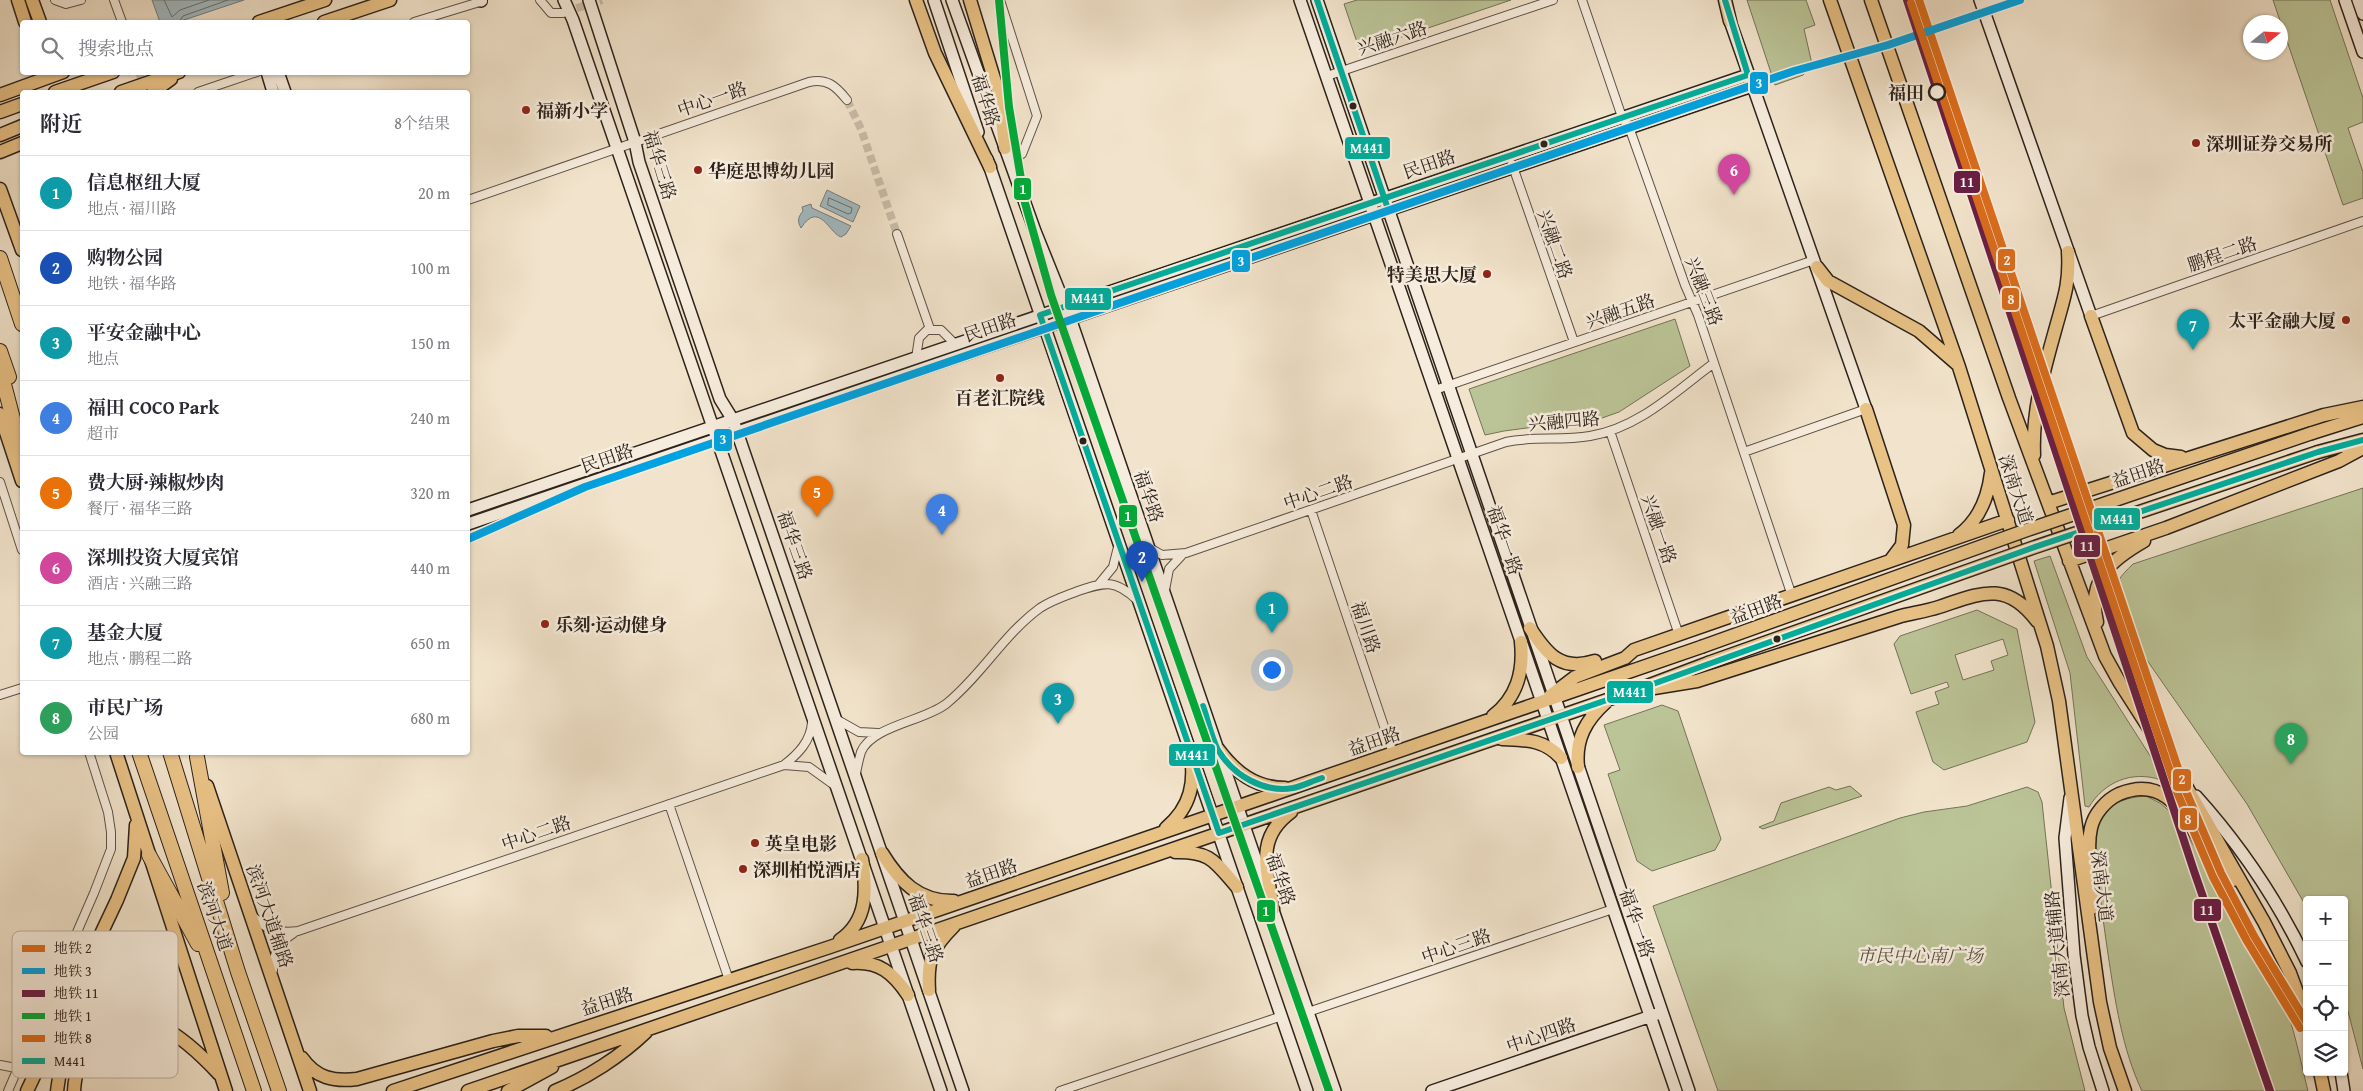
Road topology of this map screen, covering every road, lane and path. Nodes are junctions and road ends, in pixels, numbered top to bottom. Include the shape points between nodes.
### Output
1 (18, 0) edge
2 (32, 0) edge
3 (81, 0) edge
4 (114, 0) edge
5 (325, 0) edge
6 (390, 0) edge
7 (482, 0) edge
8 (540, 0) edge
9 (564, 0) edge
10 (588, 0) edge
11 (916, 0) edge
12 (934, 0) edge
13 (952, 0) edge
14 (970, 0) edge
15 (1000, 0) edge
16 (1300, 0) edge
17 (1318, 0) edge
18 (1553, 0) edge
19 (1582, 0) edge
20 (1718, 0) edge
21 (1725, 0) edge
22 (1830, 0) edge
23 (1871, 0) edge
24 (2004, 0) edge
25 (2345, 0) edge
26 (2358, 0) edge
27 (57, 1) edge
28 (314, 2) edge
29 (1982, 4) edge
30 (563, 13) tunnel mouth
31 (2363, 14) edge
32 (24, 20) edge
33 (39, 20) edge
34 (121, 20) edge
35 (264, 20) edge
36 (330, 20) edge
37 (420, 20) edge
38 (1730, 21) junction
39 (2363, 52) edge
40 (1341, 71) junction
41 (27, 75) edge
42 (55, 75) edge
43 (104, 75) edge
44 (170, 75) edge
45 (175, 75) edge
46 (248, 75) edge
47 (267, 75) edge
48 (279, 75) edge
49 (1748, 75) junction
50 (1326, 76) junction
51 (1752, 86) junction
52 (61, 90) edge
53 (127, 90) edge
54 (156, 90) edge
55 (204, 90) edge
56 (272, 90) edge
57 (284, 90) edge
58 (5, 93) edge
59 (847, 100) tunnel mouth
60 (18, 105) edge
61 (0, 112) edge
62 (1622, 117) junction
63 (20, 127) edge
64 (1629, 127) junction
65 (0, 135) edge
66 (635, 142) junction
67 (20, 144) edge
68 (617, 148) junction
69 (0, 152) edge
70 (1008, 154) junction
71 (1509, 155) junction
72 (990, 167) junction
73 (1513, 167) junction
74 (0, 190) edge
75 (1384, 198) junction
76 (470, 199) edge
77 (1370, 203) junction
78 (1388, 209) junction
79 (1374, 214) junction
80 (2363, 220) edge
81 (897, 234) tunnel mouth
82 (20, 245) edge
83 (2068, 252) junction
84 (0, 258) edge
85 (1816, 263) junction
86 (1692, 301) junction
87 (1066, 306) junction
88 (1040, 315) junction
89 (20, 316) edge
90 (2090, 316) junction
91 (1070, 318) junction
92 (1044, 327) junction
93 (930, 329) junction
94 (1574, 342) junction
95 (955, 344) junction
96 (0, 351) edge
97 (916, 358) junction
98 (1714, 363) junction
99 (1959, 367) junction
100 (0, 369) edge
101 (1448, 386) junction
102 (1435, 390) junction
103 (2363, 407) edge
104 (20, 409) edge
105 (1866, 410) junction
106 (0, 414) edge
107 (2363, 416) edge
108 (733, 420) junction
109 (713, 427) junction
110 (1610, 431) junction
111 (737, 432) junction
112 (0, 438) edge
113 (717, 439) junction
114 (2363, 440) edge
115 (20, 445) edge
116 (2363, 448) edge
117 (1744, 452) junction
118 (1471, 454) junction
119 (2193, 456) junction
120 (1459, 460) junction
121 (2035, 467) junction
122 (1991, 468) junction
123 (20, 475) edge
124 (20, 477) edge
125 (0, 483) edge
126 (2048, 503) junction
127 (470, 509) edge
128 (1311, 510) junction
129 (2008, 520) junction
130 (470, 523) edge
131 (2166, 528) junction
132 (1118, 540) junction
133 (1952, 540) junction
134 (20, 544) edge
135 (1148, 547) junction
136 (1186, 553) junction
137 (2069, 561) junction
138 (1890, 562) junction
139 (1099, 584) junction
140 (1792, 596) junction
141 (1165, 597) junction
142 (1138, 602) junction
143 (1530, 628) junction
144 (2042, 628) junction
145 (1679, 635) junction
146 (1521, 642) junction
147 (1676, 656) junction
148 (2105, 656) junction
149 (1625, 658) junction
150 (20, 689) edge
151 (1639, 689) junction
152 (0, 695) edge
153 (1550, 698) junction
154 (1610, 699) junction
155 (812, 713) junction
156 (835, 718) junction
157 (1554, 718) junction
158 (1487, 721) junction
159 (883, 732) junction
160 (1494, 738) junction
161 (1218, 749) junction
162 (1190, 750) junction
163 (1393, 753) junction
164 (90, 755) edge
165 (117, 755) edge
166 (141, 755) edge
167 (171, 755) edge
168 (197, 755) edge
169 (1561, 758) junction
170 (784, 765) junction
171 (1578, 767) junction
172 (855, 776) junction
173 (2186, 786) junction
174 (837, 787) junction
175 (1292, 788) junction
176 (2071, 791) junction
177 (669, 804) junction
178 (1300, 805) junction
179 (134, 806) junction
180 (1238, 807) junction
181 (1212, 815) junction
182 (1244, 824) junction
183 (1219, 833) junction
184 (1156, 834) junction
185 (1163, 852) junction
186 (882, 853) junction
187 (149, 854) junction
188 (862, 859) junction
189 (1237, 887) junction
190 (2246, 892) junction
191 (117, 900) junction
192 (962, 901) junction
193 (1613, 908) junction
194 (248, 910) junction
195 (1273, 910) junction
196 (905, 921) junction
197 (2089, 921) junction
198 (956, 923) junction
199 (885, 928) junction
200 (298, 930) junction
201 (77, 931) edge
202 (102, 931) edge
203 (107, 931) edge
204 (174, 931) edge
205 (911, 939) junction
206 (178, 943) edge
207 (830, 946) junction
208 (891, 946) junction
209 (2303, 955) edge
210 (834, 965) junction
211 (238, 972) junction
212 (273, 979) junction
213 (729, 980) junction
214 (217, 982) junction
215 (929, 990) junction
216 (908, 995) junction
217 (2303, 1008) edge
218 (1308, 1012) junction
219 (1656, 1014) junction
220 (1282, 1016) junction
221 (651, 1028) junction
222 (178, 1036) edge
223 (553, 1037) junction
224 (297, 1051) junction
225 (568, 1056) junction
226 (2321, 1076) edge
227 (2342, 1076) edge
228 (13, 1078) edge
229 (33, 1078) edge
230 (59, 1078) edge
231 (75, 1078) edge
232 (222, 1078) junction
233 (8, 1091) edge
234 (27, 1091) edge
235 (57, 1091) edge
236 (74, 1091) edge
237 (226, 1091) edge
238 (254, 1091) edge
239 (279, 1091) edge
240 (310, 1091) edge
241 (393, 1091) edge
242 (468, 1091) edge
243 (508, 1091) edge
244 (554, 1091) edge
245 (941, 1091) edge
246 (963, 1091) edge
247 (1060, 1091) edge
248 (1307, 1091) edge
249 (1335, 1091) edge
250 (1432, 1091) edge
251 (1676, 1091) edge
252 (1689, 1091) edge
253 (2103, 1091) edge
254 (2125, 1091) edge
255 (2324, 1091) edge
256 (2344, 1091) edge

1 - 32 main road
2 - 33 main road
3 - 27 street via 66,4
4 - 34 street
5 - 28 main road
6 - 36 main road
7 - 37 street
8 - 30 street via 551,13
9 - 68 street, 福华三路 via 574,20
10 - 66 street, 福华三路
11 - 72 main road via 935,54
12 - 72 street, 福华路
13 - 70 street, 福华路
14 - 70 main road via 1000,98
15 - 70 street via 1037,116 1022,154
16 - 50 street, 福华一路
17 - 40 street, 福华一路
18 - 40 street, 兴融六路
19 - 62 street, 兴融三路
20 - 38 street
21 - 38 main road
22 - 99 main road, 深南大道
23 - 121 main road, 深南大道
24 - 29 street
25 - 39 street
26 - 31 street
28 - 35 main road
29 - 83 street
38 - 49 street
40 - 50 street, 兴融六路
40 - 75 street, 福华一路
41 - 58 main road via 21,84
42 - 58 main road
43 - 52 main road
44 - 53 main road
45 - 54 main road
46 - 55 street
47 - 56 street
48 - 57 street
49 - 51 street
49 - 62 street, 民田路
50 - 77 street, 福华一路
51 - 64 street, 民田路
51 - 85 street
59 - 66 street, 中心一路 via 833,84 817,80
60 - 61 main road
62 - 64 street, 兴融三路
62 - 71 street, 民田路
63 - 65 main road
64 - 73 street, 民田路
64 - 86 street, 兴融三路
66 - 68 street, 中心一路
66 - 108 street, 福华三路 via 720,399
67 - 69 main road
68 - 76 street, 中心一路
68 - 109 street, 福华三路
70 - 87 street, 福华路
71 - 73 street, 兴融二路
71 - 75 street, 民田路
72 - 88 street, 福华路
73 - 78 street, 民田路
73 - 94 street, 兴融二路
74 - 82 main road
75 - 77 street, 民田路
75 - 78 street, 福华一路
77 - 79 street, 福华一路
77 - 87 street, 民田路
78 - 79 street, 民田路
78 - 101 street, 福华一路
79 - 91 street, 民田路
79 - 102 street, 福华一路
80 - 90 street, 鹏程二路
81 - 93 street
83 - 90 street
83 - 121 main road via 2068,285 2037,398 2033,431
84 - 89 highway
85 - 86 street, 兴融五路
85 - 99 main road via 1824,277 1833,284 1919,331
85 - 105 street
86 - 94 street, 兴融五路
86 - 98 street, 兴融三路
87 - 88 street, 民田路
87 - 91 street, 福华路
88 - 92 street, 福华路
88 - 95 street, 民田路
90 - 119 main road via 2133,433 2147,447 2159,453
91 - 92 street, 民田路
91 - 135 street, 福华路
92 - 111 street, 民田路
92 - 132 street, 福华路
93 - 95 street via 944,332
93 - 97 street via 919,338
94 - 101 street, 兴融五路
95 - 97 street, 民田路
96 - 104 highway
97 - 108 street, 民田路
98 - 110 street, 兴融四路 via 1654,409
98 - 117 street, 兴融三路
99 - 122 main road, 深南大道
100 - 115 highway
101 - 102 street, 兴融五路
101 - 118 street, 福华一路
102 - 120 street, 福华一路
103 - 119 main road via 2324,414
105 - 117 street
105 - 138 main road via 1904,525 1902,545
106 - 123 main road
107 - 147 main road, 益田路, bridge via 2027,530
108 - 109 street, 民田路
108 - 111 street, 福华三路
109 - 113 street, 福华三路
109 - 127 street, 民田路
110 - 118 street, 兴融四路 via 1590,436 1512,441
110 - 145 street, 兴融一路
111 - 113 street, 民田路
111 - 156 street, 福华三路
112 - 124 main road
113 - 130 street, 民田路
113 - 155 street, 福华三路
114 - 151 main road, 益田路, bridge via 2318,452 2032,548
116 - 131 main road via 2339,461
117 - 140 street, 兴融三路
118 - 120 street, 兴融四路
118 - 143 street, 福华一路
119 - 126 main road
120 - 128 street, 中心二路
120 - 146 street, 福华一路
121 - 126 main road, 深南大道
122 - 129 main road, 深南大道
122 - 133 main road via 1989,487 1978,516
125 - 134 street
126 - 137 main road, 深南大道
128 - 136 street, 中心二路
128 - 163 street, 福川路
129 - 133 main road
129 - 144 main road, 深南大道
131 - 137 main road
131 - 148 main road via 2116,558 2100,580 2095,603
132 - 139 street via 1115,563
132 - 142 street, 福华路
133 - 138 main road
135 - 136 street, 中心二路 via 1162,555
135 - 141 street, 福华路
136 - 141 street, 中心二路 via 1169,569
137 - 148 main road, 深南大道
138 - 140 main road
139 - 142 street via 1119,586
139 - 159 street via 1040,609 947,703 927,716
140 - 145 main road
141 - 161 street, 福华路
142 - 162 street, 福华路
143 - 149 main road via 1541,645 1563,662 1581,665 1611,655
143 - 153 street, 福华一路
144 - 151 main road via 2015,600 2001,593 1986,592 1697,681
144 - 176 main road, 深南大道 via 2055,682
145 - 149 main road via 1634,650
146 - 153 street, 福华一路
146 - 158 main road via 1521,676 1513,695 1504,708
147 - 149 main road
147 - 153 main road, 益田路
148 - 173 main road, 深南大道
149 - 153 main road via 1575,677
150 - 152 street
151 - 154 main road, 益田路
153 - 157 street, 福华一路
153 - 158 main road, 益田路
154 - 157 main road, 益田路
154 - 171 main road via 1592,716 1582,732
155 - 170 street, 中心二路 via 812,729 806,742
155 - 174 street, 福华三路
156 - 159 street via 859,732
156 - 172 street, 福华三路
157 - 160 main road, 益田路
157 - 169 street, 福华一路
157 - 171 street, 福华一路
158 - 163 main road, 益田路
159 - 172 street via 865,746
160 - 169 main road via 1540,741
160 - 178 main road, 益田路
161 - 175 main road via 1249,780 1272,787
161 - 180 street, 福华路
162 - 181 street, 福华路
162 - 184 main road via 1194,777 1188,803 1174,821
163 - 175 main road, 益田路
164 - 201 street via 108,812 111,849
165 - 179 main road
166 - 214 highway, 滨河大道
167 - 211 highway, 滨河大道
168 - 194 main road, 滨河大道辅路
168 - 211 highway
169 - 193 street, 福华一路
170 - 174 street, 中心二路 via 809,767
170 - 177 street, 中心二路
171 - 219 street, 福华一路
172 - 186 street, 福华三路
173 - 190 main road, 深南大道
173 - 209 street via 2216,818 2258,875
174 - 188 street, 福华三路
175 - 180 main road, 益田路
176 - 197 main road, 深南大道
176 - 253 street, 深南大道辅路 via 2064,838 2074,955 2082,1016
177 - 200 street, 中心二路
177 - 213 street
178 - 182 main road, 益田路
178 - 195 main road via 1278,822 1266,845
179 - 187 main road
179 - 191 main road via 134,858
180 - 181 main road, 益田路
180 - 182 street, 福华路
181 - 183 street, 福华路
181 - 184 main road, 益田路
182 - 183 main road, 益田路
182 - 195 street, 福华路
183 - 185 main road, 益田路
183 - 189 street, 福华路
184 - 192 main road, 益田路
185 - 189 main road via 1193,851 1205,855
185 - 198 main road, 益田路
186 - 192 main road via 894,872 918,893 942,902
186 - 196 street, 福华三路
187 - 204 main road
187 - 214 highway
188 - 199 street, 福华三路
188 - 207 main road via 864,908 846,936
189 - 220 street, 福华路
190 - 197 main road via 2212,858 2172,800 2151,791 2136,790 2108,801 2094,821 2090,839 2094,892
190 - 217 main road, 深南大道 via 2278,948
191 - 202 main road
191 - 203 main road
192 - 196 main road, 益田路
193 - 218 street, 中心三路
193 - 219 street, 福华一路
194 - 200 street, 中心二路 via 268,928 283,932
194 - 212 main road, 滨河大道辅路
195 - 218 street, 福华路
196 - 199 main road, 益田路
196 - 205 street, 福华三路
197 - 254 main road, 深南大道 via 2103,1017
198 - 205 main road, 益田路
198 - 215 main road via 931,955
199 - 207 main road, 益田路
199 - 208 street, 福华三路
200 - 212 street, 中心二路 via 283,940 276,950
205 - 208 main road, 益田路
205 - 215 street, 福华三路
206 - 232 main road
207 - 213 main road, 益田路
208 - 210 main road, 益田路
208 - 216 street, 福华三路
210 - 216 main road via 868,962 881,967 898,981
210 - 221 main road, 益田路
211 - 239 highway, 滨河大道
212 - 224 main road, 滨河大道辅路
213 - 223 main road, 益田路
214 - 238 highway, 滨河大道
215 - 246 street, 福华三路
216 - 245 street, 福华三路
218 - 249 street, 福华路
219 - 250 street, 中心四路
219 - 251 street, 福华一路
219 - 252 street, 福华一路
220 - 247 street
220 - 248 street, 福华路
221 - 225 main road, 益田路
221 - 244 main road via 626,1049
222 - 232 main road
223 - 224 main road via 505,1038 344,1081 318,1075
223 - 241 main road, 益田路
224 - 240 main road, 滨河大道辅路
225 - 242 main road, 益田路
225 - 243 main road
226 - 255 main road
227 - 256 street
228 - 233 street
229 - 234 main road
230 - 235 main road
231 - 236 main road
232 - 237 main road

